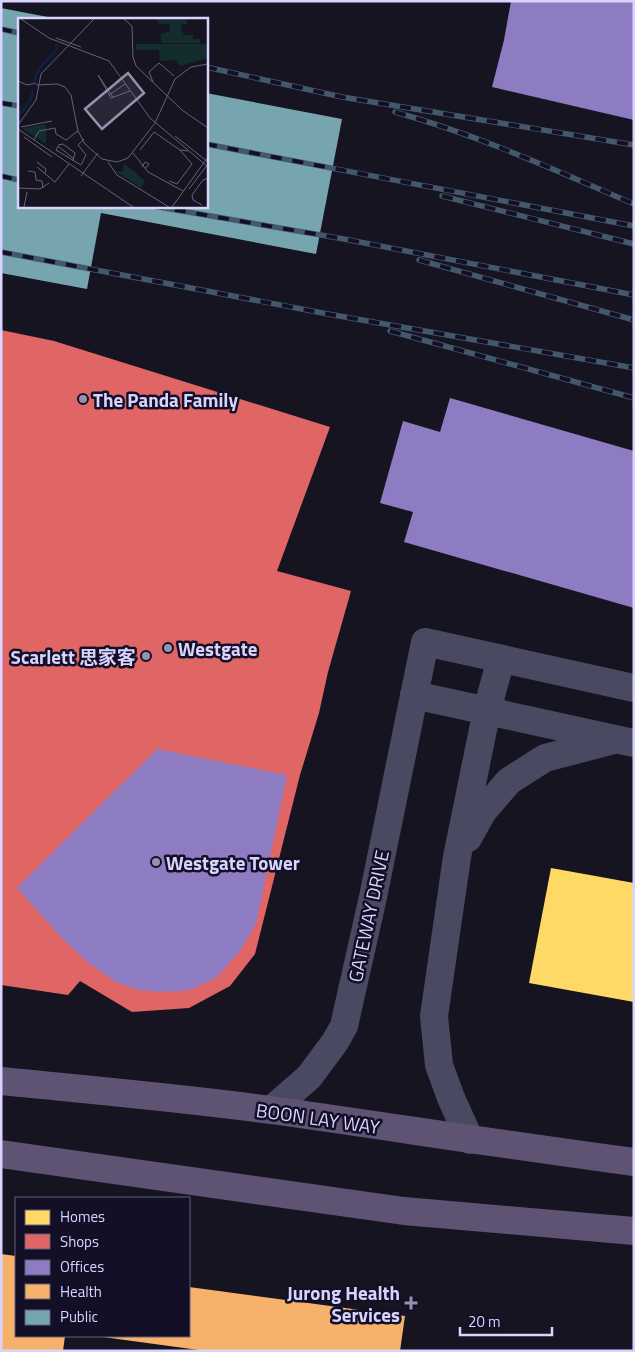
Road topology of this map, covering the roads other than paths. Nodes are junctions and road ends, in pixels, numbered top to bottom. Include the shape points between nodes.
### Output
1 (501, 659) junction
2 (634, 688) edge
3 (414, 695) junction
4 (487, 710) junction
5 (626, 741) edge
6 (457, 857) junction
7 (1, 1081) edge
8 (271, 1110) junction
9 (470, 1140) junction
10 (1, 1154) edge
11 (634, 1162) edge
12 (634, 1231) edge

1 - 2 street, GATEWAY DRIVE
1 - 3 street, GATEWAY DRIVE via 425,642
1 - 4 street
3 - 4 street
3 - 8 street, GATEWAY DRIVE via 344,1026 309,1077
4 - 5 street
4 - 6 street
5 - 6 street via 545,758 510,781 483,811
6 - 9 street via 434,1016 439,1065
7 - 8 main road, BOON LAY WAY
8 - 9 main road, BOON LAY WAY
9 - 11 main road, BOON LAY WAY
10 - 12 main road via 404,1211

